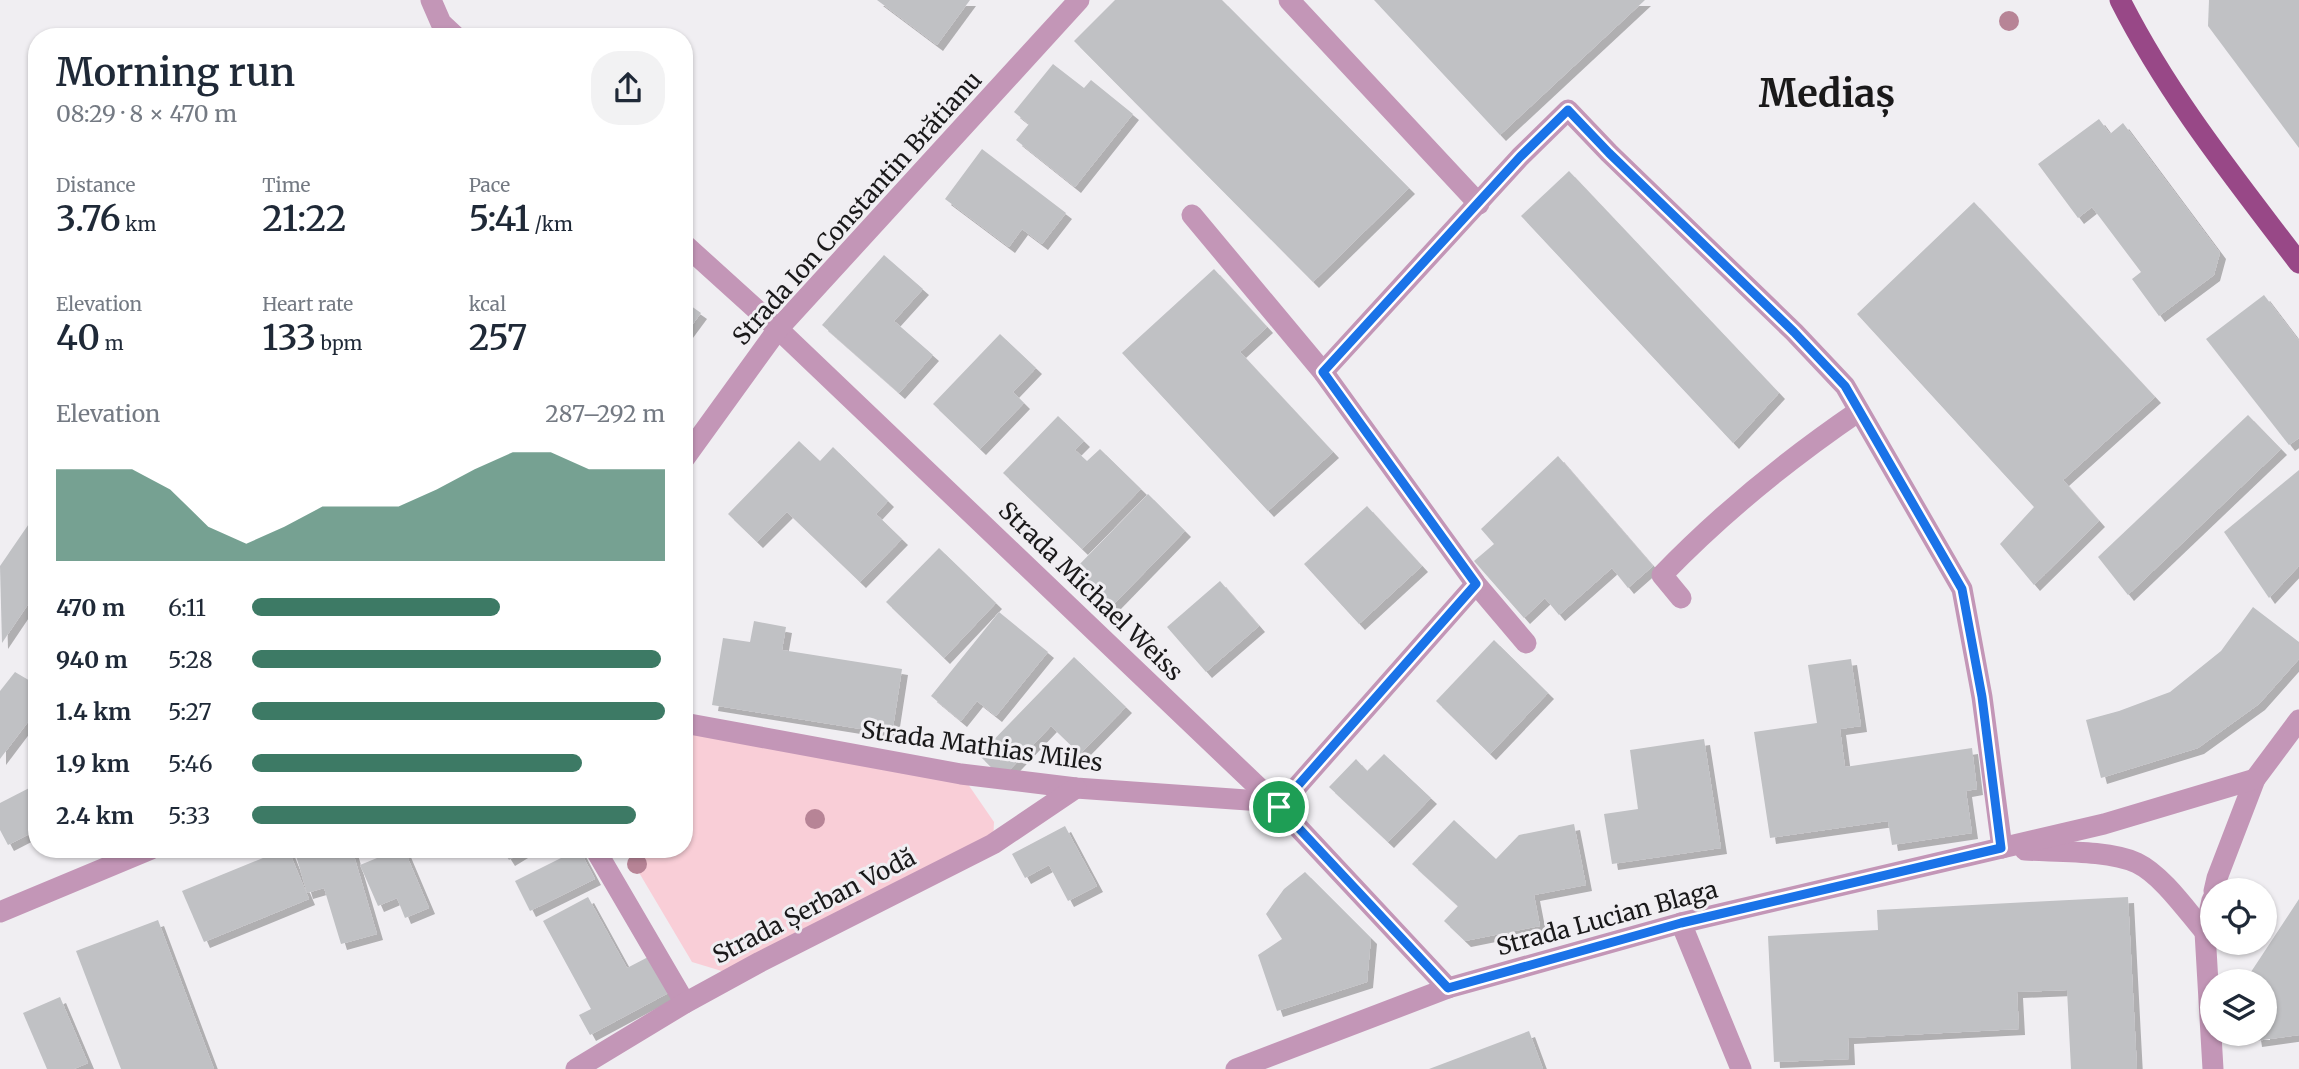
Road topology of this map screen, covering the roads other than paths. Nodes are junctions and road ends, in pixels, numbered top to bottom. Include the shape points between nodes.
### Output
1 (431, 0) edge
2 (1079, 0) edge
3 (1289, 0) edge
4 (2120, 0) edge
5 (446, 28) edge
6 (1479, 204) junction
7 (1192, 215) dead end
8 (693, 252) edge
9 (2299, 263) edge
10 (778, 329) junction
11 (1323, 372) junction
12 (1859, 411) junction
13 (693, 447) edge
14 (1476, 584) junction
15 (1681, 598) dead end
16 (1526, 643) dead end
17 (2299, 720) edge
18 (693, 725) edge
19 (2255, 779) junction
20 (1076, 788) junction
21 (1277, 805) junction
22 (2001, 848) junction
23 (129, 858) edge
24 (600, 858) edge
25 (2217, 878) edge
26 (0, 912) edge
27 (1681, 923) junction
28 (2200, 926) edge
29 (2206, 955) edge
30 (1448, 988) junction
31 (685, 1003) junction
32 (1273, 1063) edge
33 (576, 1069) edge
34 (1236, 1069) edge
35 (1741, 1069) edge
36 (2213, 1069) edge

1 - 5 street
2 - 10 street, Strada Ion Constantin Brătianu
3 - 6 street
4 - 9 main road via 2192,123
6 - 11 street
6 - 12 street via 1568,110 1794,332 1845,386
7 - 11 street
8 - 10 street, Strada Michael Weiss
10 - 13 street, Strada Ion Constantin Brătianu
10 - 21 street, Strada Michael Weiss
11 - 14 street
12 - 15 street via 1753,489 1662,575
12 - 22 street via 1962,589 1982,697
14 - 16 street
14 - 21 street
17 - 19 street
18 - 20 street, Strada Mathias Miles via 961,774
19 - 22 street, Strada Lucian Blaga via 2104,824
19 - 25 street
20 - 21 street, Strada Mathias Miles
20 - 31 street, Strada Șerban Vodă via 993,844
21 - 30 street, Strada Michael Weiss
22 - 27 street, Strada Lucian Blaga
22 - 28 street, Strada Lucian Blaga via 2116,856 2138,863 2157,877
23 - 26 street
24 - 31 street
27 - 30 street, Strada Lucian Blaga
27 - 35 street
29 - 36 street
30 - 32 street, Strada Lucian Blaga
31 - 33 street, Strada Șerban Vodă
32 - 34 street, Strada Lucian Blaga

